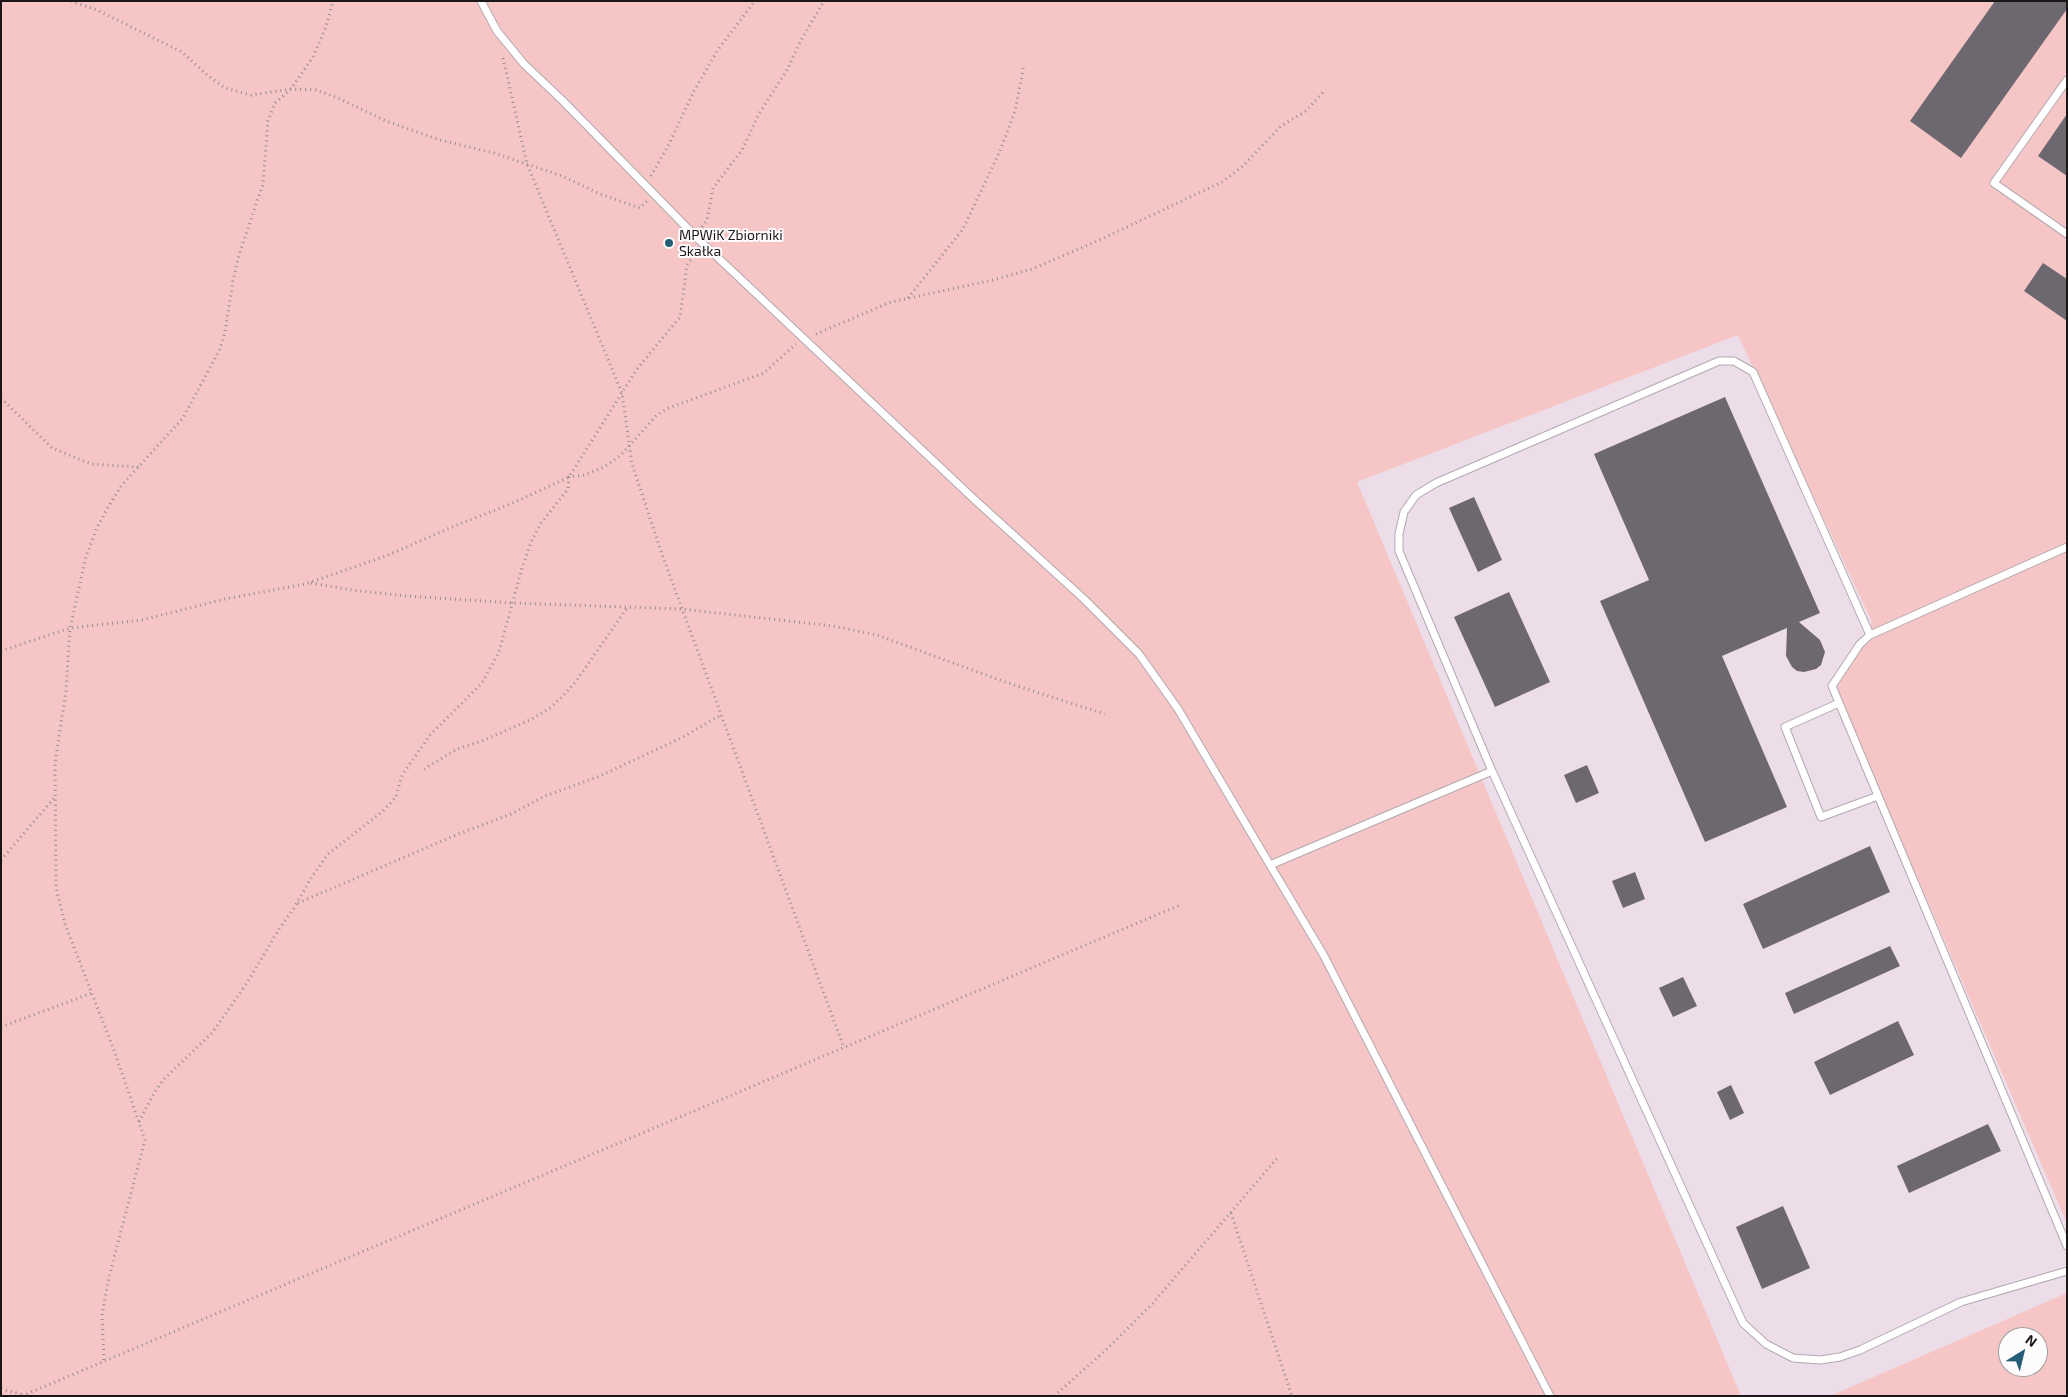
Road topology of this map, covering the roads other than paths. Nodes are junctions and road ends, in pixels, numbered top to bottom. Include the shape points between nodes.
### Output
1 (481, 1) edge
2 (2067, 80) edge
3 (2067, 234) edge
4 (2067, 547) edge
5 (1870, 635) junction
6 (1839, 703) junction
7 (1492, 771) junction
8 (1878, 796) junction
9 (1270, 864) junction
10 (2067, 1246) edge
11 (2067, 1271) edge
12 (1550, 1396) edge

1 - 9 lane via 497,31 524,64 695,236 1139,654 1178,710
2 - 3 lane via 1994,183
4 - 5 lane
5 - 6 lane via 1860,644 1832,686
5 - 7 lane via 1753,372 1734,361 1719,361 1436,483 1416,495 1404,512 1399,551
6 - 8 lane
6 - 8 lane via 1785,727 1821,817
7 - 9 lane
7 - 11 lane via 1724,1284 1743,1323 1766,1344 1793,1358 1820,1360 1840,1357 1961,1302
8 - 10 lane
9 - 12 lane via 1323,954

